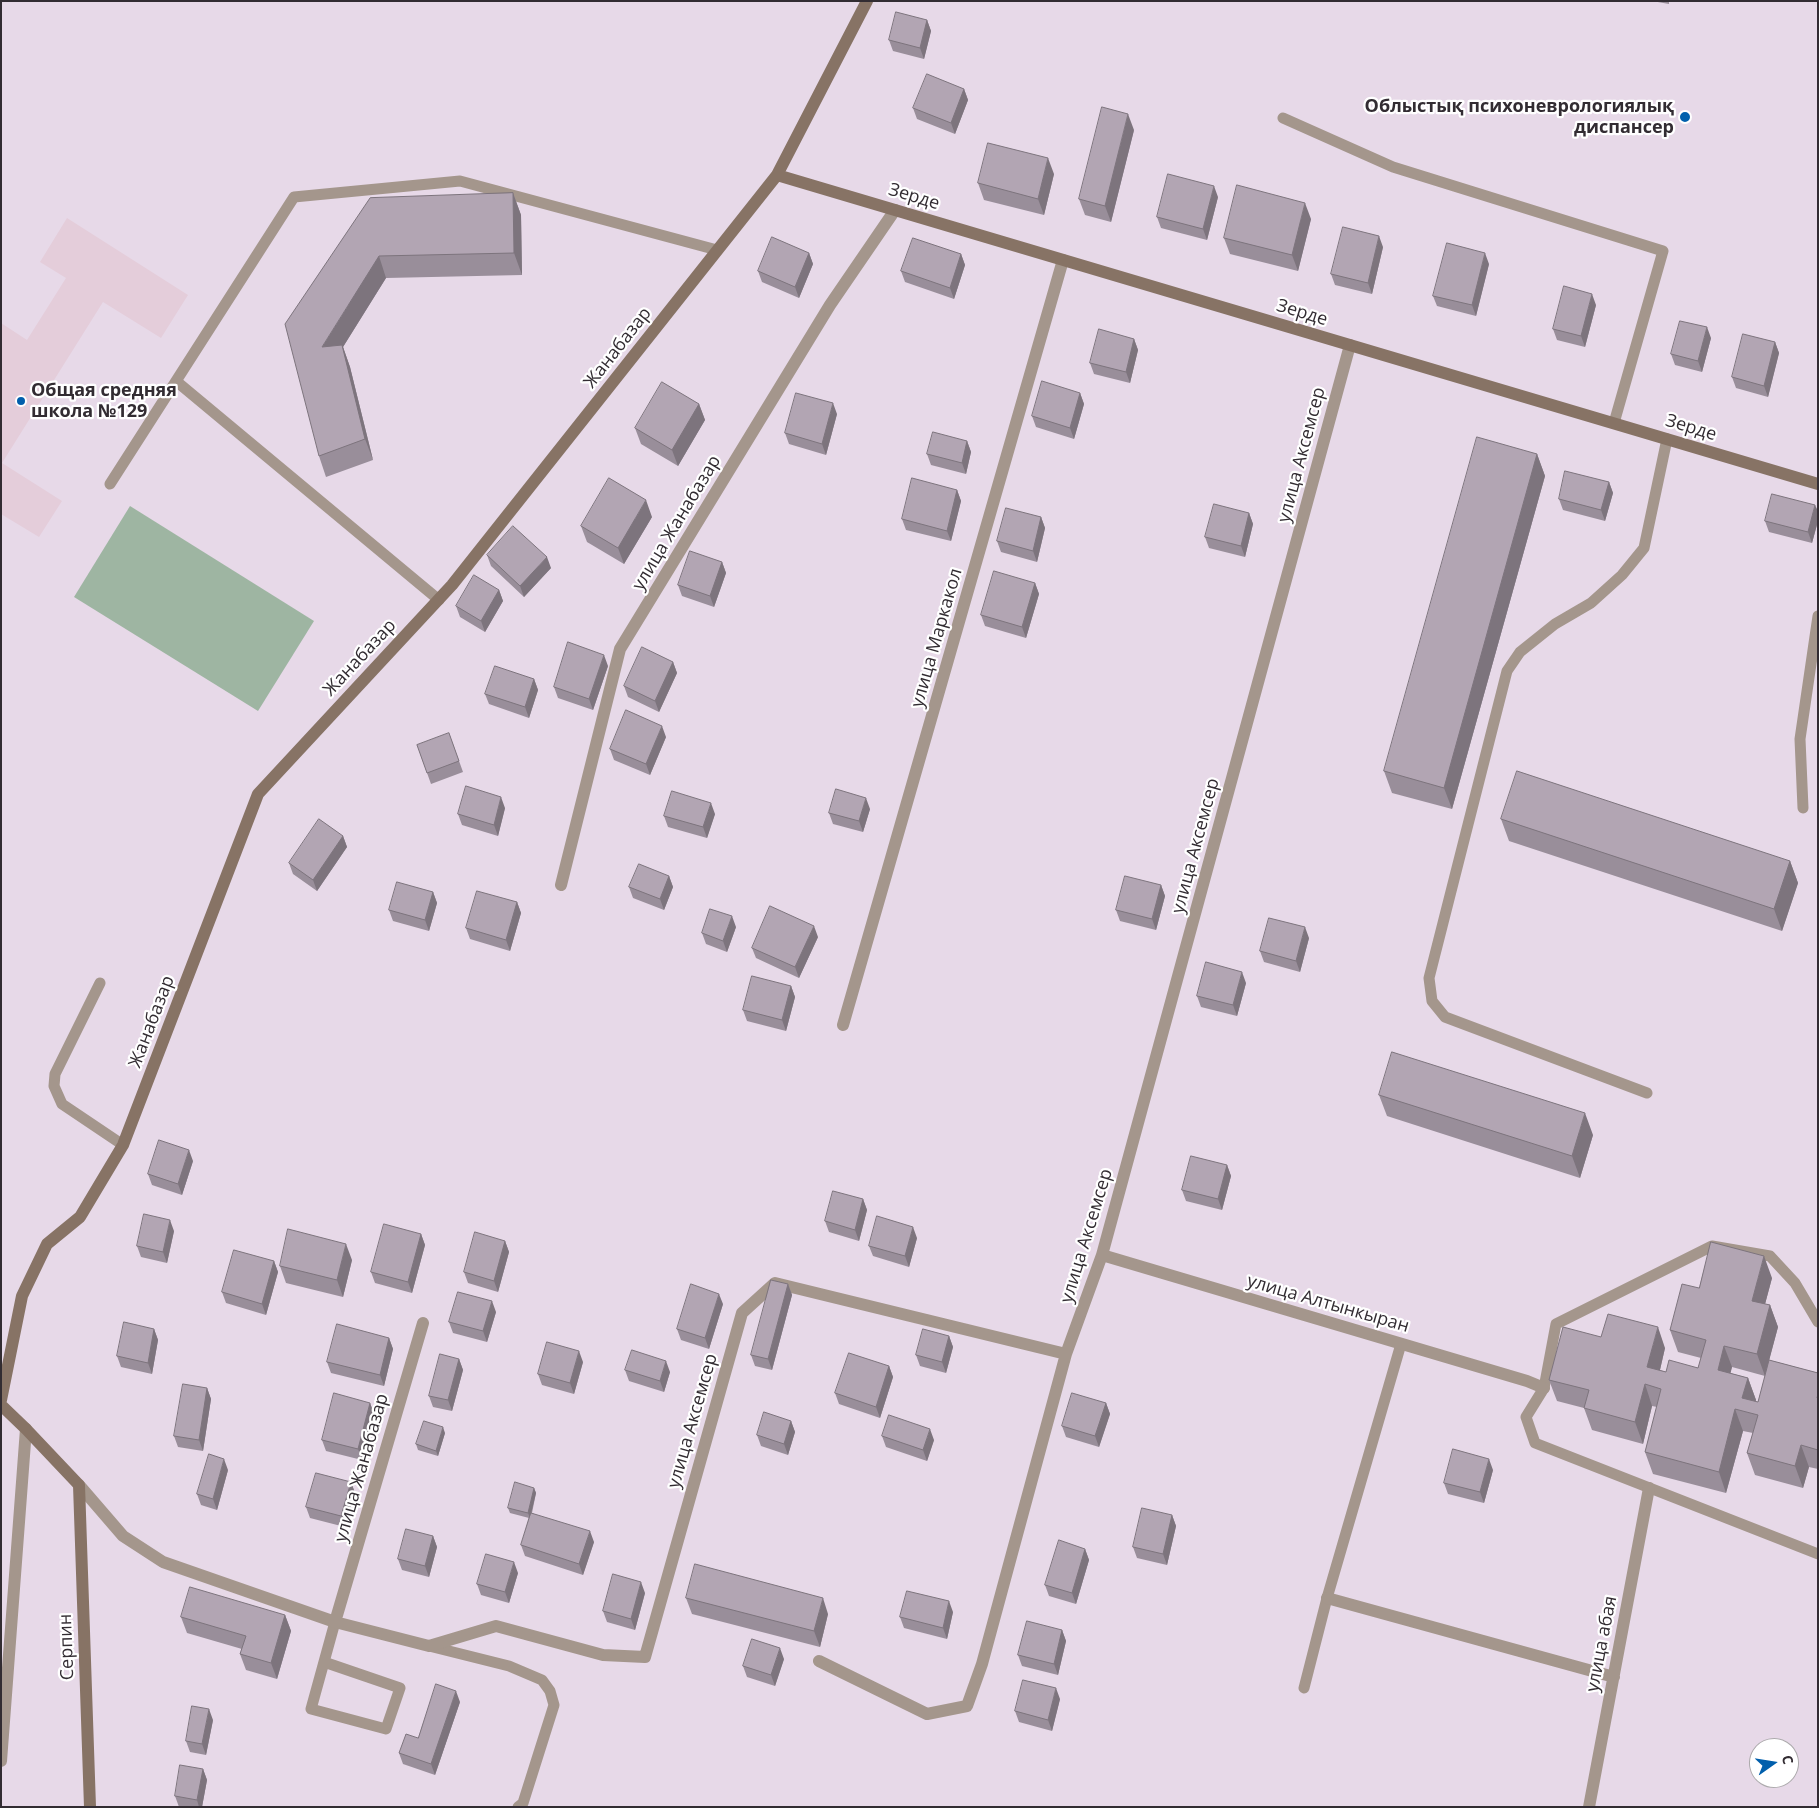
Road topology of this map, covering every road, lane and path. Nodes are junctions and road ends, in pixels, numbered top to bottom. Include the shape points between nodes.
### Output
1 (867, 1) edge
2 (1282, 118) dead end
3 (777, 175) junction
4 (895, 210) junction
5 (717, 250) junction
6 (1063, 260) junction
7 (1350, 345) junction
8 (176, 381) junction
9 (1614, 423) junction
10 (1667, 439) junction
11 (110, 484) dead end
12 (1818, 484) edge
13 (439, 600) junction
14 (1818, 616) edge
15 (1803, 808) dead end
16 (561, 885) dead end
17 (100, 983) dead end
18 (843, 1025) dead end
19 (1646, 1094) dead end
20 (123, 1146) junction
21 (1102, 1255) junction
22 (1818, 1322) edge
23 (423, 1324) dead end
24 (1401, 1344) junction
25 (1066, 1354) junction
26 (1544, 1388) junction
27 (1, 1400) edge
28 (1, 1405) edge
29 (26, 1429) junction
30 (79, 1486) junction
31 (1649, 1488) junction
32 (1818, 1554) edge
33 (1328, 1598) junction
34 (335, 1622) junction
35 (429, 1646) junction
36 (819, 1661) dead end
37 (324, 1662) junction
38 (1614, 1677) junction
39 (1304, 1688) dead end
40 (1, 1761) edge
41 (87, 1804) edge
42 (521, 1805) edge
43 (1589, 1807) edge

1 - 3 street, Жанабазар
2 - 9 lane via 1393,167 1663,251
3 - 4 street, Зерде
3 - 5 street, Жанабазар
4 - 6 street, Зерде
4 - 16 street, улица Жанабазар via 825,314 620,649
5 - 8 lane via 460,181 294,197
5 - 13 street, Жанабазар
6 - 7 street, Зерде
6 - 18 street, улица Маркакол
7 - 9 street, Зерде
7 - 21 street, улица Аксемсер
8 - 11 lane
8 - 13 lane
9 - 10 street, Зерде
10 - 12 street, Зерде
10 - 19 lane via 1644,548 1622,575 1592,602 1555,624 1520,652 1507,671 1429,978 1432,1001 1445,1017
13 - 20 street, Жанабазар via 258,794
14 - 15 lane via 1800,739
17 - 20 lane via 55,1074 54,1086 62,1104
20 - 27 street, Жанабазар via 80,1217 47,1244 22,1296
21 - 24 street, улица Алтынкыран
21 - 25 street, улица Аксемсер
22 - 26 lane via 1795,1283 1770,1256 1712,1246 1556,1324
23 - 34 street, улица Жанабазар
24 - 26 street, улица Алтынкыран
24 - 33 lane
25 - 35 street, улица Аксемсер via 775,1283 742,1313 645,1657 602,1655 496,1626
25 - 36 street, улица Аксемсер via 982,1664 967,1706 927,1714
26 - 31 lane via 1526,1417 1534,1443
28 - 29 street
29 - 30 street
29 - 40 street
30 - 34 street via 124,1536 163,1562
30 - 41 street, Серпин
31 - 32 lane
31 - 38 street, улица абая
33 - 38 street
33 - 39 lane
34 - 35 street
34 - 37 lane
35 - 42 lane via 509,1666 542,1680 550,1691 554,1705
37 - 37 lane via 311,1709 386,1730 400,1688
38 - 43 street, улица абая

